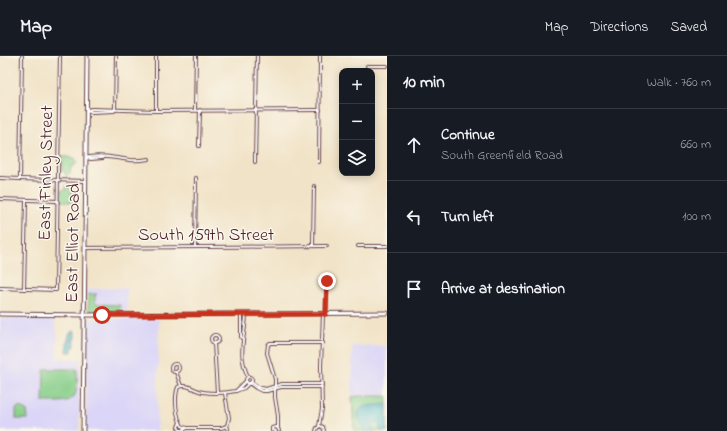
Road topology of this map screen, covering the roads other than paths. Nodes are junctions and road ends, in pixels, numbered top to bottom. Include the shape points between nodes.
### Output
1 (22, 56) edge
2 (60, 56) edge
3 (87, 56) edge
4 (116, 56) edge
5 (156, 56) edge
6 (196, 56) edge
7 (257, 56) edge
8 (320, 56) edge
9 (367, 66) dead end
10 (387, 66) edge
11 (87, 110) junction
12 (115, 110) junction
13 (195, 110) junction
14 (200, 110) junction
15 (256, 110) junction
16 (320, 110) junction
17 (156, 111) junction
18 (199, 146) dead end
19 (86, 158) junction
20 (149, 159) dead end
21 (255, 162) dead end
22 (319, 162) dead end
23 (0, 178) edge
24 (196, 178) dead end
25 (20, 179) junction
26 (58, 180) junction
27 (85, 181) junction
28 (314, 186) dead end
29 (0, 199) edge
30 (26, 201) junction
31 (58, 201) junction
32 (313, 246) junction
33 (327, 246) dead end
34 (358, 246) dead end
35 (387, 246) edge
36 (195, 247) junction
37 (85, 248) junction
38 (327, 281) dead end
39 (0, 288) edge
40 (24, 289) junction
41 (387, 313) edge
42 (0, 314) edge
43 (241, 314) junction
44 (246, 314) junction
45 (324, 314) junction
46 (84, 316) junction
47 (241, 327) junction
48 (245, 327) junction
49 (243, 339) junction
50 (214, 343) dead end
51 (323, 343) junction
52 (176, 372) junction
53 (248, 377) junction
54 (249, 382) junction
55 (181, 386) junction
56 (322, 386) junction
57 (276, 387) junction
58 (217, 392) junction
59 (225, 393) junction
60 (180, 422) junction
61 (227, 426) junction
62 (319, 426) junction
63 (187, 428) junction
64 (221, 428) junction
65 (278, 428) junction
66 (83, 431) edge
67 (222, 431) edge
68 (227, 431) edge
69 (272, 431) edge
70 (279, 431) edge
71 (316, 431) edge
72 (324, 431) edge

1 - 25 street
2 - 26 street, East Finley Street
3 - 11 main road, East Elliot Road
4 - 12 street
5 - 17 street
6 - 13 street
7 - 15 street
8 - 16 street
9 - 10 street
11 - 12 street
11 - 19 main road, East Elliot Road
12 - 17 street
13 - 14 street
13 - 17 street
14 - 15 street
14 - 18 street
15 - 16 street
15 - 21 street
16 - 22 street
19 - 20 street via 91,156
19 - 27 main road, East Elliot Road
23 - 25 street
24 - 36 street
25 - 26 street
26 - 27 street
26 - 31 street, East Finley Street
27 - 37 main road, East Elliot Road
28 - 32 street
29 - 30 street
30 - 31 street
30 - 40 street
31 - 40 street, East Finley Street via 56,290
32 - 33 street, South 159th Street
32 - 36 street, South 159th Street
34 - 35 street
36 - 37 street, South 159th Street
37 - 46 main road, East Elliot Road
38 - 45 street
39 - 40 street
41 - 45 main road
42 - 46 main road
43 - 44 main road
43 - 46 main road
43 - 47 street
44 - 45 main road
44 - 48 street
45 - 51 street
46 - 66 main road, East Elliot Road
47 - 48 street
47 - 49 street
48 - 49 street
49 - 53 street via 242,363
50 - 58 street
51 - 56 street
51 - 57 street via 270,343 269,361
52 - 52 street via 179,367 174,364 171,369
52 - 55 street
53 - 54 street via 246,380
53 - 54 street via 251,378
54 - 57 street via 262,388
54 - 59 street via 236,391
55 - 58 street via 202,392
55 - 60 street via 177,390 176,407
56 - 57 street via 282,384
56 - 62 street
57 - 65 street
58 - 59 street
59 - 61 street via 229,418
60 - 63 street
60 - 63 street via 180,430
61 - 64 street
61 - 68 street
62 - 71 street
62 - 72 street via 323,427
63 - 64 street
64 - 67 street
65 - 69 street via 273,428
65 - 70 street

